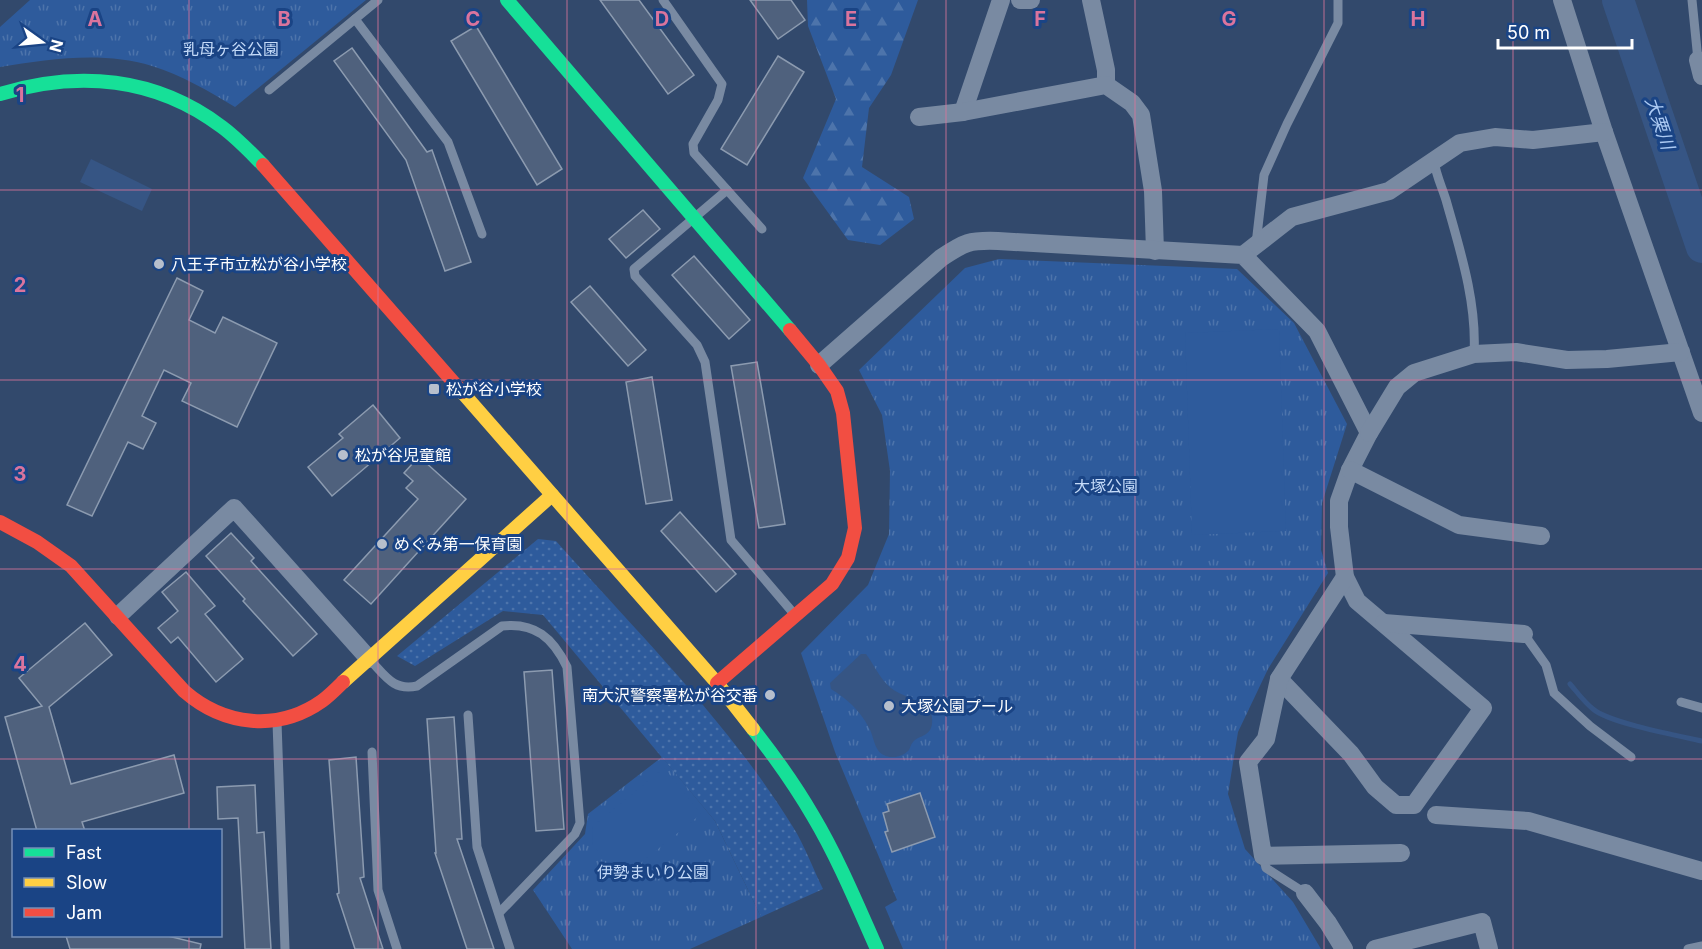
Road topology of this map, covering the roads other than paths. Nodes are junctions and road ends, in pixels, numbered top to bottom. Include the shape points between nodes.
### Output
1 (378, 0) edge
2 (663, 0) edge
3 (1001, 0) edge
4 (1020, 0) edge
5 (1031, 0) edge
6 (1091, 0) edge
7 (1338, 0) edge
8 (1562, 0) edge
9 (1692, 0) edge
10 (511, 2) edge
11 (355, 19) junction
12 (1700, 68) edge
13 (1106, 85) junction
14 (269, 90) dead end
15 (0, 94) edge
16 (963, 112) junction
17 (919, 117) dead end
18 (1604, 132) junction
19 (1434, 161) junction
20 (727, 190) junction
21 (694, 218) junction
22 (762, 230) dead end
23 (482, 234) dead end
24 (1249, 250) junction
25 (1155, 251) junction
26 (1682, 352) junction
27 (1474, 354) junction
28 (819, 365) junction
29 (1702, 413) edge
30 (1369, 433) junction
31 (1350, 470) junction
32 (552, 495) junction
33 (0, 522) edge
34 (1541, 536) dead end
35 (1345, 577) junction
36 (795, 615) junction
37 (118, 616) junction
38 (1384, 623) junction
39 (1524, 634) joint
40 (369, 659) junction
41 (1279, 679) junction
42 (717, 683) junction
43 (1681, 702) dead end
44 (1702, 708) edge
45 (468, 715) dead end
46 (277, 720) junction
47 (372, 752) dead end
48 (1631, 757) dead end
49 (1436, 815) dead end
50 (1401, 853) dead end
51 (1263, 856) junction
52 (1702, 871) edge
53 (1305, 893) joint
54 (499, 913) junction
55 (1702, 946) edge
56 (285, 949) edge
57 (397, 949) edge
58 (510, 949) edge
59 (877, 949) edge
60 (1344, 949) edge
61 (1375, 949) edge
62 (1489, 949) edge
63 (1688, 949) edge

1 - 11 lane
2 - 20 lane via 722,84 718,100 693,144 694,153
3 - 16 street
4 - 5 street
6 - 13 street
7 - 24 lane via 1338,23 1264,175
8 - 18 street
9 - 12 lane
10 - 21 street
11 - 14 lane
11 - 23 lane via 448,142
13 - 16 street
13 - 25 street via 1132,103 1141,115 1153,191
15 - 32 street via 49,82 120,83 177,99 223,127 265,167
16 - 17 street
18 - 19 street via 1533,140 1495,137 1461,143
18 - 26 street
19 - 24 street via 1389,190 1292,217
19 - 27 lane via 1462,256 1475,336
20 - 21 lane
20 - 22 lane
21 - 28 street
21 - 36 lane via 634,269 635,276 697,345 705,362 731,540
24 - 25 street
24 - 30 street via 1317,331
25 - 28 street via 998,241 963,244 941,258
26 - 27 street via 1568,360 1516,352
26 - 29 street
27 - 30 street via 1414,373 1397,387
28 - 36 street via 837,391 843,413 855,528 846,565 831,584
30 - 31 street
31 - 34 street via 1459,525
31 - 35 street via 1340,501
32 - 40 street
32 - 42 street
33 - 37 street via 49,548
35 - 38 street via 1357,601
35 - 41 street
36 - 42 street
37 - 40 street via 234,508
37 - 46 street via 181,688 205,707 240,721
38 - 39 street
38 - 41 street via 1483,708 1414,805 1396,805 1375,787 1350,754
39 - 48 lane via 1546,665 1554,693
40 - 46 street via 309,710
40 - 54 lane via 404,688 417,686 502,626 515,624 535,630 560,651 567,667 580,823 575,834
41 - 51 street via 1266,739 1248,762
42 - 59 street via 766,744 813,815
43 - 44 lane
45 - 54 lane via 477,847
46 - 56 lane
47 - 57 lane via 378,890
49 - 52 street via 1528,821
50 - 51 street
51 - 53 lane via 1266,868
53 - 60 street
54 - 58 lane
55 - 63 lane
61 - 62 street via 1482,922

